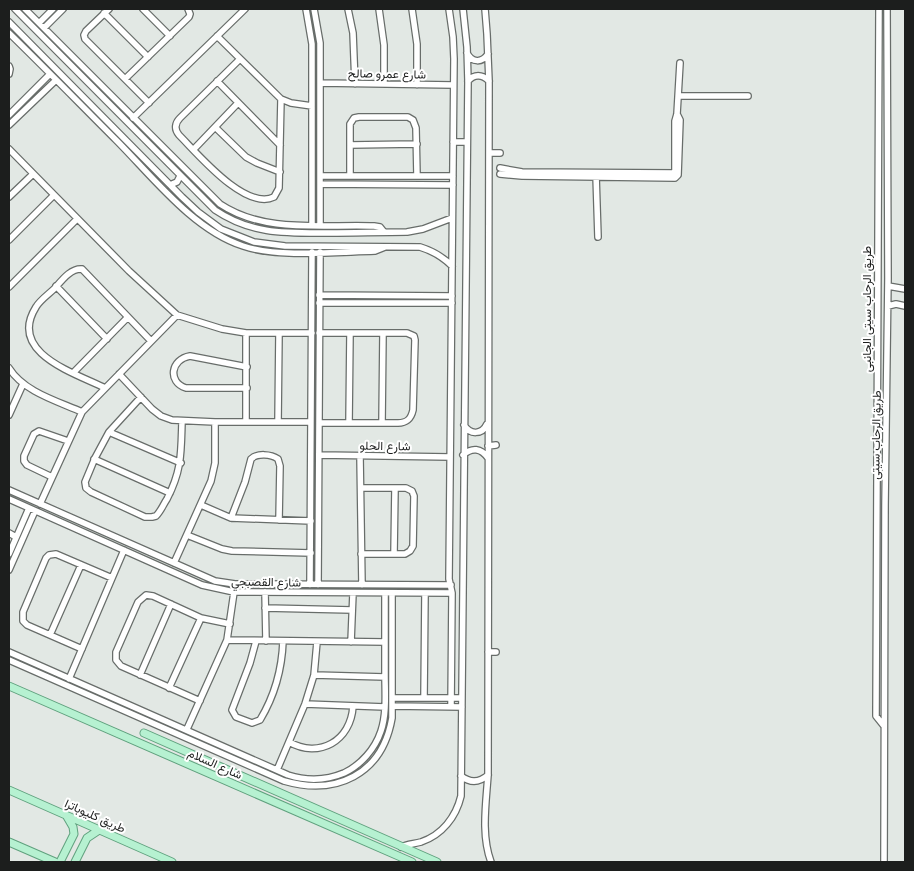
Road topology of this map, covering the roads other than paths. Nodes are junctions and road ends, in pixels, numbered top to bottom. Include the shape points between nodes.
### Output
1 (15, 9) edge
2 (53, 9) edge
3 (63, 9) edge
4 (144, 9) edge
5 (188, 9) edge
6 (235, 9) edge
7 (245, 9) edge
8 (306, 9) edge
9 (314, 9) edge
10 (348, 9) edge
11 (379, 9) edge
12 (412, 9) edge
13 (449, 9) edge
14 (463, 9) edge
15 (485, 9) edge
16 (879, 9) edge
17 (887, 9) edge
18 (26, 10) edge
19 (107, 11) edge
20 (48, 14) junction
21 (240, 14) junction
22 (22, 16) junction
23 (52, 20) junction
24 (9, 22) edge
25 (39, 23) junction
26 (44, 28) junction
27 (9, 33) edge
28 (170, 36) junction
29 (217, 36) junction
30 (28, 41) junction
31 (23, 47) junction
32 (467, 53) junction
33 (488, 53) junction
34 (148, 58) junction
35 (240, 59) junction
36 (680, 64) dead end
37 (9, 66) edge
38 (9, 74) edge
39 (50, 74) junction
40 (125, 79) junction
41 (56, 80) junction
42 (468, 80) junction
43 (489, 80) junction
44 (217, 81) junction
45 (320, 83) junction
46 (41, 84) junction
47 (354, 84) junction
48 (384, 84) junction
49 (417, 85) junction
50 (454, 85) junction
51 (47, 90) junction
52 (878, 91) junction
53 (887, 91) junction
54 (110, 94) junction
55 (679, 96) junction
56 (748, 96) dead end
57 (281, 98) junction
58 (105, 99) junction
59 (149, 103) junction
60 (238, 103) junction
61 (312, 106) junction
62 (9, 115) edge
63 (133, 118) junction
64 (9, 125) edge
65 (216, 127) junction
66 (121, 135) junction
67 (150, 135) junction
68 (312, 136) junction
69 (320, 136) junction
70 (116, 140) junction
71 (145, 141) junction
72 (453, 142) junction
73 (467, 142) junction
74 (280, 144) junction
75 (417, 144) junction
76 (350, 145) junction
77 (9, 148) edge
78 (194, 149) junction
79 (489, 153) junction
80 (500, 153) dead end
81 (888, 169) junction
82 (878, 170) junction
83 (500, 171) dead end
84 (280, 172) junction
85 (33, 174) junction
86 (596, 175) junction
87 (180, 176) junction
88 (320, 176) junction
89 (350, 176) junction
90 (417, 176) junction
91 (453, 176) junction
92 (320, 184) junction
93 (170, 185) junction
94 (453, 185) junction
95 (190, 186) junction
96 (54, 195) junction
97 (9, 196) edge
98 (182, 196) junction
99 (312, 213) junction
100 (320, 213) junction
101 (452, 218) junction
102 (77, 219) junction
103 (210, 222) junction
104 (283, 225) junction
105 (312, 225) junction
106 (320, 225) junction
107 (207, 229) junction
108 (384, 232) junction
109 (407, 232) junction
110 (282, 233) junction
111 (598, 237) dead end
112 (9, 240) edge
113 (388, 246) junction
114 (407, 246) junction
115 (284, 249) junction
116 (312, 252) junction
117 (320, 252) junction
118 (312, 266) junction
119 (320, 266) junction
120 (452, 266) junction
121 (878, 277) junction
122 (888, 278) junction
123 (56, 286) junction
124 (888, 286) junction
125 (9, 287) edge
126 (905, 289) edge
127 (319, 295) junction
128 (452, 296) junction
129 (319, 303) junction
130 (452, 303) junction
131 (888, 306) junction
132 (905, 306) edge
133 (177, 315) junction
134 (128, 317) junction
135 (246, 333) junction
136 (279, 333) junction
137 (312, 333) junction
138 (319, 333) junction
139 (350, 333) junction
140 (383, 333) junction
141 (107, 339) junction
142 (151, 341) junction
143 (451, 356) junction
144 (464, 356) junction
145 (247, 367) junction
146 (9, 368) edge
147 (74, 372) junction
148 (119, 374) junction
149 (312, 382) junction
150 (319, 382) junction
151 (23, 384) junction
152 (105, 388) junction
153 (247, 388) junction
154 (141, 397) junction
155 (82, 412) junction
156 (9, 415) edge
157 (182, 421) junction
158 (215, 422) junction
159 (246, 422) junction
160 (278, 422) junction
161 (311, 422) junction
162 (487, 422) junction
163 (319, 423) junction
164 (349, 423) junction
165 (382, 423) junction
166 (464, 425) junction
167 (109, 432) junction
168 (68, 441) junction
169 (488, 446) junction
170 (496, 446) dead end
171 (319, 455) junction
172 (463, 455) junction
173 (360, 456) junction
174 (450, 457) junction
175 (488, 458) junction
176 (94, 459) junction
177 (181, 463) junction
178 (52, 477) junction
179 (361, 488) junction
180 (395, 488) junction
181 (9, 490) edge
182 (170, 493) junction
183 (9, 499) edge
184 (40, 504) junction
185 (201, 505) junction
186 (32, 509) junction
187 (70, 517) junction
188 (231, 518) junction
189 (279, 520) junction
190 (311, 521) junction
191 (66, 525) junction
192 (9, 533) edge
193 (187, 535) junction
194 (16, 537) junction
195 (124, 550) junction
196 (310, 552) junction
197 (9, 554) edge
198 (362, 554) junction
199 (394, 554) junction
200 (174, 563) junction
201 (81, 565) junction
202 (9, 570) edge
203 (310, 574) junction
204 (318, 574) junction
205 (112, 578) junction
206 (289, 585) junction
207 (310, 585) junction
208 (318, 585) junction
209 (362, 585) junction
210 (432, 585) junction
211 (450, 585) junction
212 (234, 592) junction
213 (265, 592) junction
214 (289, 592) junction
215 (352, 593) junction
216 (385, 593) junction
217 (392, 593) junction
218 (425, 593) junction
219 (432, 593) junction
220 (452, 593) junction
221 (171, 604) junction
222 (265, 608) junction
223 (352, 610) junction
224 (201, 618) junction
225 (230, 624) junction
226 (50, 635) junction
227 (227, 640) junction
228 (256, 641) junction
229 (266, 641) junction
230 (283, 641) junction
231 (317, 642) junction
232 (350, 642) junction
233 (385, 642) junction
234 (82, 649) junction
235 (9, 652) edge
236 (488, 652) junction
237 (496, 652) dead end
238 (9, 660) edge
239 (140, 675) junction
240 (314, 675) junction
241 (385, 677) junction
242 (69, 679) junction
243 (9, 686) edge
244 (170, 688) junction
245 (392, 698) junction
246 (424, 698) junction
247 (452, 698) junction
248 (462, 698) junction
249 (200, 701) junction
250 (126, 703) junction
251 (305, 704) junction
252 (353, 706) junction
253 (392, 706) junction
254 (384, 707) junction
255 (451, 707) junction
256 (462, 708) junction
257 (123, 710) junction
258 (885, 727) junction
259 (187, 729) junction
260 (144, 733) dead end
261 (289, 742) junction
262 (242, 754) junction
263 (239, 762) junction
264 (277, 770) junction
265 (488, 775) junction
266 (461, 776) junction
267 (9, 790) edge
268 (65, 814) junction
269 (99, 830) junction
270 (9, 842) edge
271 (401, 847) junction
272 (55, 862) edge
273 (60, 862) edge
274 (75, 862) edge
275 (172, 862) edge
276 (412, 862) edge
277 (437, 862) edge
278 (491, 862) edge
279 (884, 862) edge

1 - 22 street
2 - 20 street
3 - 23 street
4 - 28 street
5 - 28 street via 189,18
6 - 21 street
7 - 21 street
8 - 61 street via 312,44
9 - 45 street via 320,43
10 - 47 street via 353,33
11 - 48 street via 384,45
12 - 49 street via 417,44
13 - 50 street via 454,37
14 - 32 street
15 - 33 street
16 - 52 street, طريق الرحاب سيتى الجانبى
17 - 53 street, طريق الرحاب سيتى
18 - 22 street
18 - 25 street
19 - 34 street
19 - 40 street via 86,31 85,37
20 - 23 street
20 - 25 street
21 - 29 street
22 - 58 street
23 - 26 street
24 - 30 street
25 - 26 street
26 - 54 street
27 - 31 street
28 - 34 street
29 - 35 street
29 - 59 street
30 - 31 street
30 - 66 street
31 - 39 street
32 - 33 street via 478,61
32 - 42 street
33 - 43 street
34 - 40 street
35 - 44 street
35 - 57 street
36 - 55 street
37 - 38 street
39 - 41 street
39 - 46 street
40 - 59 street
41 - 51 street
41 - 70 street
42 - 43 street via 478,75
42 - 73 street
43 - 79 street
44 - 60 street
44 - 78 street via 176,124 179,135
45 - 47 street, شارع عمرو صالح
45 - 69 street
46 - 51 street
46 - 62 street
47 - 48 street, شارع عمرو صالح
48 - 49 street, شارع عمرو صالح
49 - 50 street, شارع عمرو صالح
50 - 72 street
51 - 64 street
52 - 53 street
52 - 82 street, طريق الرحاب سيتى الجانبى
53 - 81 street, طريق الرحاب سيتى
54 - 58 street
54 - 63 street
55 - 56 street
55 - 86 street via 674,173
57 - 61 street
57 - 74 street
58 - 71 street
59 - 63 street
60 - 65 street
60 - 74 street
61 - 68 street
63 - 67 street
65 - 78 street
65 - 84 street via 246,157
66 - 70 street
66 - 93 street
67 - 71 street
67 - 104 street via 220,204 248,218
68 - 69 street
68 - 99 street
69 - 88 street
70 - 107 street
71 - 87 street
72 - 73 street
72 - 91 street
73 - 144 street
74 - 84 street
75 - 76 street
75 - 76 street via 416,125 411,118 359,117 351,122
75 - 90 street
76 - 89 street
77 - 85 street
78 - 84 street via 234,187 250,196 274,197 279,188
79 - 80 street
79 - 162 street
81 - 82 street
81 - 122 street, طريق الرحاب سيتى
82 - 121 street, طريق الرحاب سيتى الجانبى
83 - 86 street
85 - 96 street
85 - 97 street
86 - 111 street
87 - 93 street
87 - 95 street
88 - 89 street
88 - 92 street
89 - 90 street
90 - 91 street
91 - 94 street
92 - 94 street
92 - 100 street
93 - 98 street
94 - 101 street
95 - 98 street
95 - 110 street via 215,210 235,222
96 - 102 street
96 - 112 street
98 - 103 street
99 - 100 street
99 - 105 street
100 - 106 street
101 - 109 street
101 - 120 street
102 - 125 street
102 - 133 street
103 - 107 street
103 - 115 street via 243,239
104 - 105 street
104 - 110 street
105 - 106 street
106 - 108 street via 374,226
107 - 115 street via 244,247
108 - 109 street
108 - 110 street
109 - 114 street
113 - 114 street
113 - 115 street
113 - 117 street via 375,251
114 - 120 street via 433,251
115 - 116 street
116 - 117 street
116 - 118 street
117 - 119 street
118 - 119 street
118 - 137 street
119 - 127 street
120 - 128 street
121 - 122 street
121 - 258 street, طريق الرحاب سيتى الجانبى via 876,716
122 - 124 street, طريق الرحاب سيتى
123 - 134 street via 72,271 82,270
123 - 141 street
123 - 147 street via 37,305 30,333 37,350 44,357
124 - 126 street
124 - 131 street, طريق الرحاب سيتى
127 - 128 street
127 - 129 street
128 - 130 street
129 - 130 street
129 - 138 street
130 - 143 street
131 - 132 street
131 - 258 street, طريق الرحاب سيتى
133 - 135 street
133 - 142 street
134 - 141 street
134 - 142 street
135 - 136 street
135 - 145 street
136 - 137 street
136 - 160 street
137 - 149 street
138 - 139 street
138 - 150 street
139 - 140 street
139 - 164 street
140 - 165 street
140 - 165 street via 409,333 415,340 412,414 402,423
141 - 147 street
142 - 148 street
143 - 144 street
143 - 174 street
144 - 166 street
145 - 153 street
145 - 153 street via 190,356 175,364 173,375 178,384 186,388
146 - 151 street
147 - 152 street
148 - 152 street
148 - 154 street
149 - 150 street
149 - 161 street
150 - 163 street
151 - 155 street
151 - 156 street
152 - 155 street
153 - 159 street
154 - 157 street via 161,416
154 - 167 street
155 - 168 street
157 - 158 street
157 - 177 street
158 - 159 street
158 - 185 street via 214,472
159 - 160 street
160 - 161 street
161 - 190 street
162 - 166 street via 476,433
162 - 169 street
163 - 164 street
163 - 171 street
164 - 165 street
166 - 172 street
167 - 176 street
167 - 177 street
168 - 178 street
168 - 178 street via 39,431 34,434 24,456 27,465
169 - 170 street
169 - 175 street
171 - 173 street, شارع الحلو
171 - 204 street
172 - 175 street via 476,449
172 - 248 street
173 - 174 street, شارع الحلو
173 - 179 street
174 - 211 street
175 - 236 street
176 - 182 street
176 - 182 street via 85,482 88,491 144,517 159,513
177 - 182 street
178 - 184 street
179 - 180 street
179 - 198 street
180 - 199 street
180 - 199 street via 409,489 414,496 414,546 405,554
181 - 184 street, شارع القصبجي
183 - 186 street, شارع القصبجي
184 - 187 street, شارع القصبجي
185 - 188 street
185 - 193 street
186 - 191 street, شارع القصبجي
186 - 194 street
186 - 202 street
187 - 191 street
187 - 200 street, شارع القصبجي
188 - 189 street
188 - 189 street via 251,459 256,455 278,459
189 - 190 street
190 - 196 street
191 - 195 street, شارع القصبجي
192 - 194 street
193 - 196 street via 232,551
193 - 200 street
194 - 197 street
195 - 205 street
195 - 212 street, شارع القصبجي via 202,585
196 - 203 street
198 - 199 street
198 - 209 street
200 - 206 street, شارع القصبجي via 225,583
201 - 205 street
201 - 226 street
201 - 226 street via 56,554 46,558 22,618 28,625
203 - 204 street
203 - 207 street
204 - 208 street
205 - 234 street
206 - 207 street, شارع القصبجي
206 - 214 street
207 - 208 street, شارع القصبجي
208 - 209 street, شارع القصبجي
209 - 210 street, شارع القصبجي
210 - 211 street, شارع القصبجي
210 - 219 street
211 - 220 street
212 - 213 street, شارع القصبجي
212 - 225 street
213 - 214 street, شارع القصبجي
213 - 222 street
214 - 215 street, شارع القصبجي
215 - 216 street, شارع القصبجي
215 - 223 street
216 - 217 street, شارع القصبجي
216 - 233 street
217 - 218 street, شارع القصبجي
217 - 245 street
218 - 219 street, شارع القصبجي
218 - 246 street
219 - 220 street, شارع القصبجي
220 - 247 street
221 - 224 street
221 - 239 street
221 - 239 street via 150,595 140,599 116,652 118,664
222 - 223 street
222 - 229 street
223 - 232 street
224 - 225 street
224 - 244 street
225 - 227 street
226 - 234 street
227 - 228 street
227 - 249 street
228 - 229 street
228 - 230 street via 232,710 234,716 252,723 260,720 275,690
229 - 230 street
230 - 231 street
231 - 232 street
231 - 240 street
232 - 233 street
233 - 241 street
234 - 242 street
235 - 242 street
236 - 237 street
236 - 265 street
238 - 257 street
239 - 244 street
240 - 241 street
240 - 251 street
241 - 254 street
242 - 250 street
243 - 276 main road, شارع السلام
244 - 249 street
245 - 246 street
245 - 253 street
246 - 247 street
247 - 248 street
247 - 255 street
248 - 256 street
249 - 259 street
250 - 257 street
250 - 259 street
251 - 252 street
251 - 261 street
252 - 254 street
252 - 261 street via 349,725 332,743 313,749
253 - 255 street
253 - 263 street via 390,731 379,754 362,772 339,783 318,787 295,784
254 - 264 street via 377,741 365,758 348,771 317,780 296,778
255 - 256 street
256 - 266 street
257 - 263 street
258 - 279 street, طريق الرحاب سيتى
259 - 262 street
260 - 271 main road, شارع السلام
261 - 264 street
262 - 263 street
262 - 264 street
265 - 266 street via 474,782
265 - 278 street via 485,830
266 - 271 street via 459,803 448,823 430,838
267 - 268 main road, طريق كليوباترا
268 - 269 main road, طريق كليوباترا
268 - 273 main road via 74,834
269 - 274 main road via 86,838
269 - 275 main road, طريق كليوباترا
270 - 272 main road
271 - 277 main road, شارع السلام

